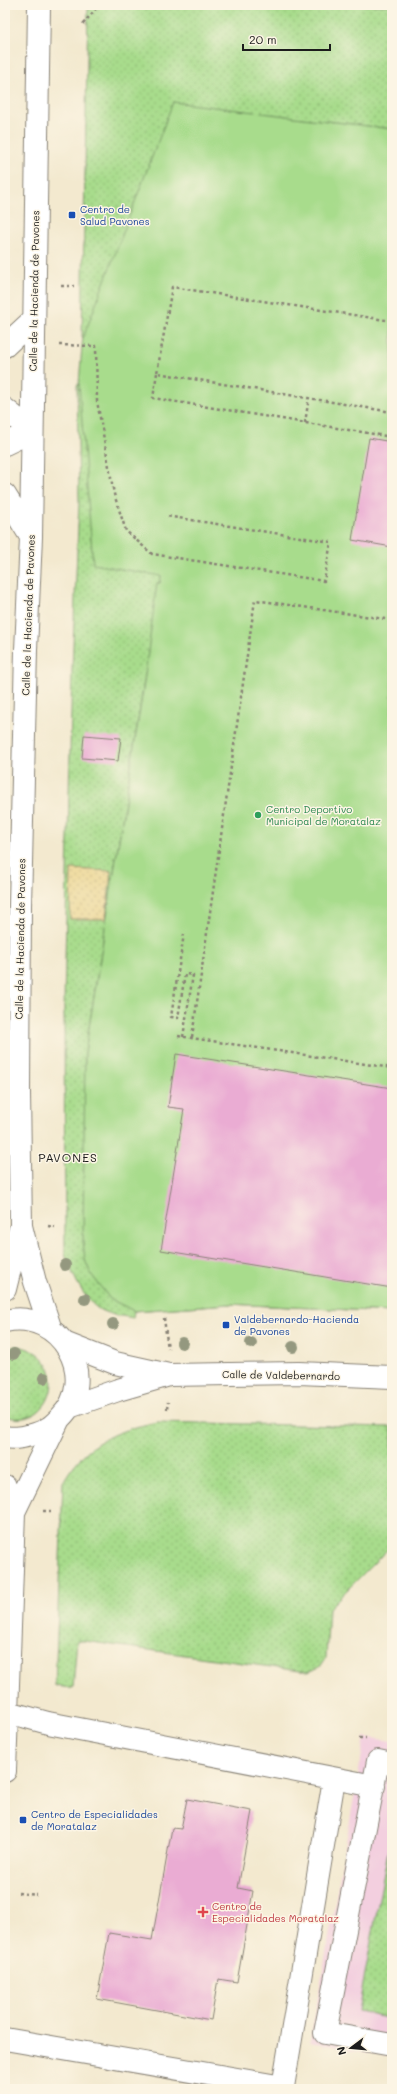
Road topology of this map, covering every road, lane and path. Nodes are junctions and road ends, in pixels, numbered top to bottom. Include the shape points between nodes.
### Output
1 (39, 5) edge
2 (99, 5) edge
3 (83, 24) dead end
4 (56, 286) dead end
5 (74, 286) dead end
6 (34, 319) junction
7 (392, 321) edge
8 (33, 345) junction
9 (5, 346) edge
10 (158, 372) junction
11 (309, 397) junction
12 (5, 409) edge
13 (392, 412) edge
14 (305, 423) junction
15 (32, 431) junction
16 (392, 437) edge
17 (5, 444) edge
18 (5, 495) edge
19 (166, 516) dead end
20 (31, 537) junction
21 (392, 620) edge
22 (13, 906) edge
23 (184, 934) dead end
24 (178, 1036) dead end
25 (183, 1037) junction
26 (192, 1037) junction
27 (392, 1068) edge
28 (21, 1226) junction
29 (5, 1289) edge
30 (164, 1318) dead end
31 (5, 1321) edge
32 (58, 1337) junction
33 (169, 1366) junction
34 (392, 1377) edge
35 (63, 1414) junction
36 (5, 1437) edge
37 (5, 1486) edge
38 (14, 1512) junction
39 (8, 1712) junction
40 (392, 1764) edge
41 (5, 1771) edge
42 (334, 1778) junction
43 (374, 1786) junction
44 (18, 1893) dead end
45 (37, 1895) dead end
46 (5, 2039) edge
47 (392, 2045) edge

1 - 6 street, Calle de la Hacienda de Pavones
2 - 3 path
4 - 5 path
6 - 8 street, Calle de la Hacienda de Pavones
6 - 9 street
7 - 10 path via 172,287
8 - 15 street, Calle de la Hacienda de Pavones
8 - 19 path via 96,346 97,401 114,494 126,531 152,554 324,581 331,542
10 - 11 path
10 - 14 path via 153,398
11 - 13 path
11 - 14 path
12 - 15 street
14 - 16 path
15 - 17 street
15 - 20 street, Calle de la Hacienda de Pavones
18 - 20 street
20 - 22 street, Calle de la Hacienda de Pavones
21 - 26 path via 256,600
22 - 28 street, Calle de la Hacienda de Pavones
23 - 25 path via 171,1017 178,1018 185,974 193,975
24 - 25 path
25 - 26 path
26 - 27 path
28 - 29 street, Calle de la Hacienda de Pavones
28 - 32 street, Calle de la Hacienda de Pavones via 36,1282
30 - 33 path
31 - 32 street, Calle de Valdebernardo via 17,1318 42,1324
32 - 33 street, Calle de Valdebernardo via 115,1363
32 - 35 street, Calle de la Hacienda de Pavones via 73,1357 77,1376 74,1395
33 - 34 street, Calle de Valdebernardo
33 - 35 street, Calle de Valdebernardo
35 - 36 street, Calle de Valdebernardo via 46,1431 15,1439
35 - 38 street
37 - 38 street
38 - 39 street
39 - 41 street
39 - 42 street via 48,1723
40 - 43 street via 378,1761
42 - 43 street
42 - 46 street via 283,2087
43 - 47 street via 325,2033
44 - 45 path

